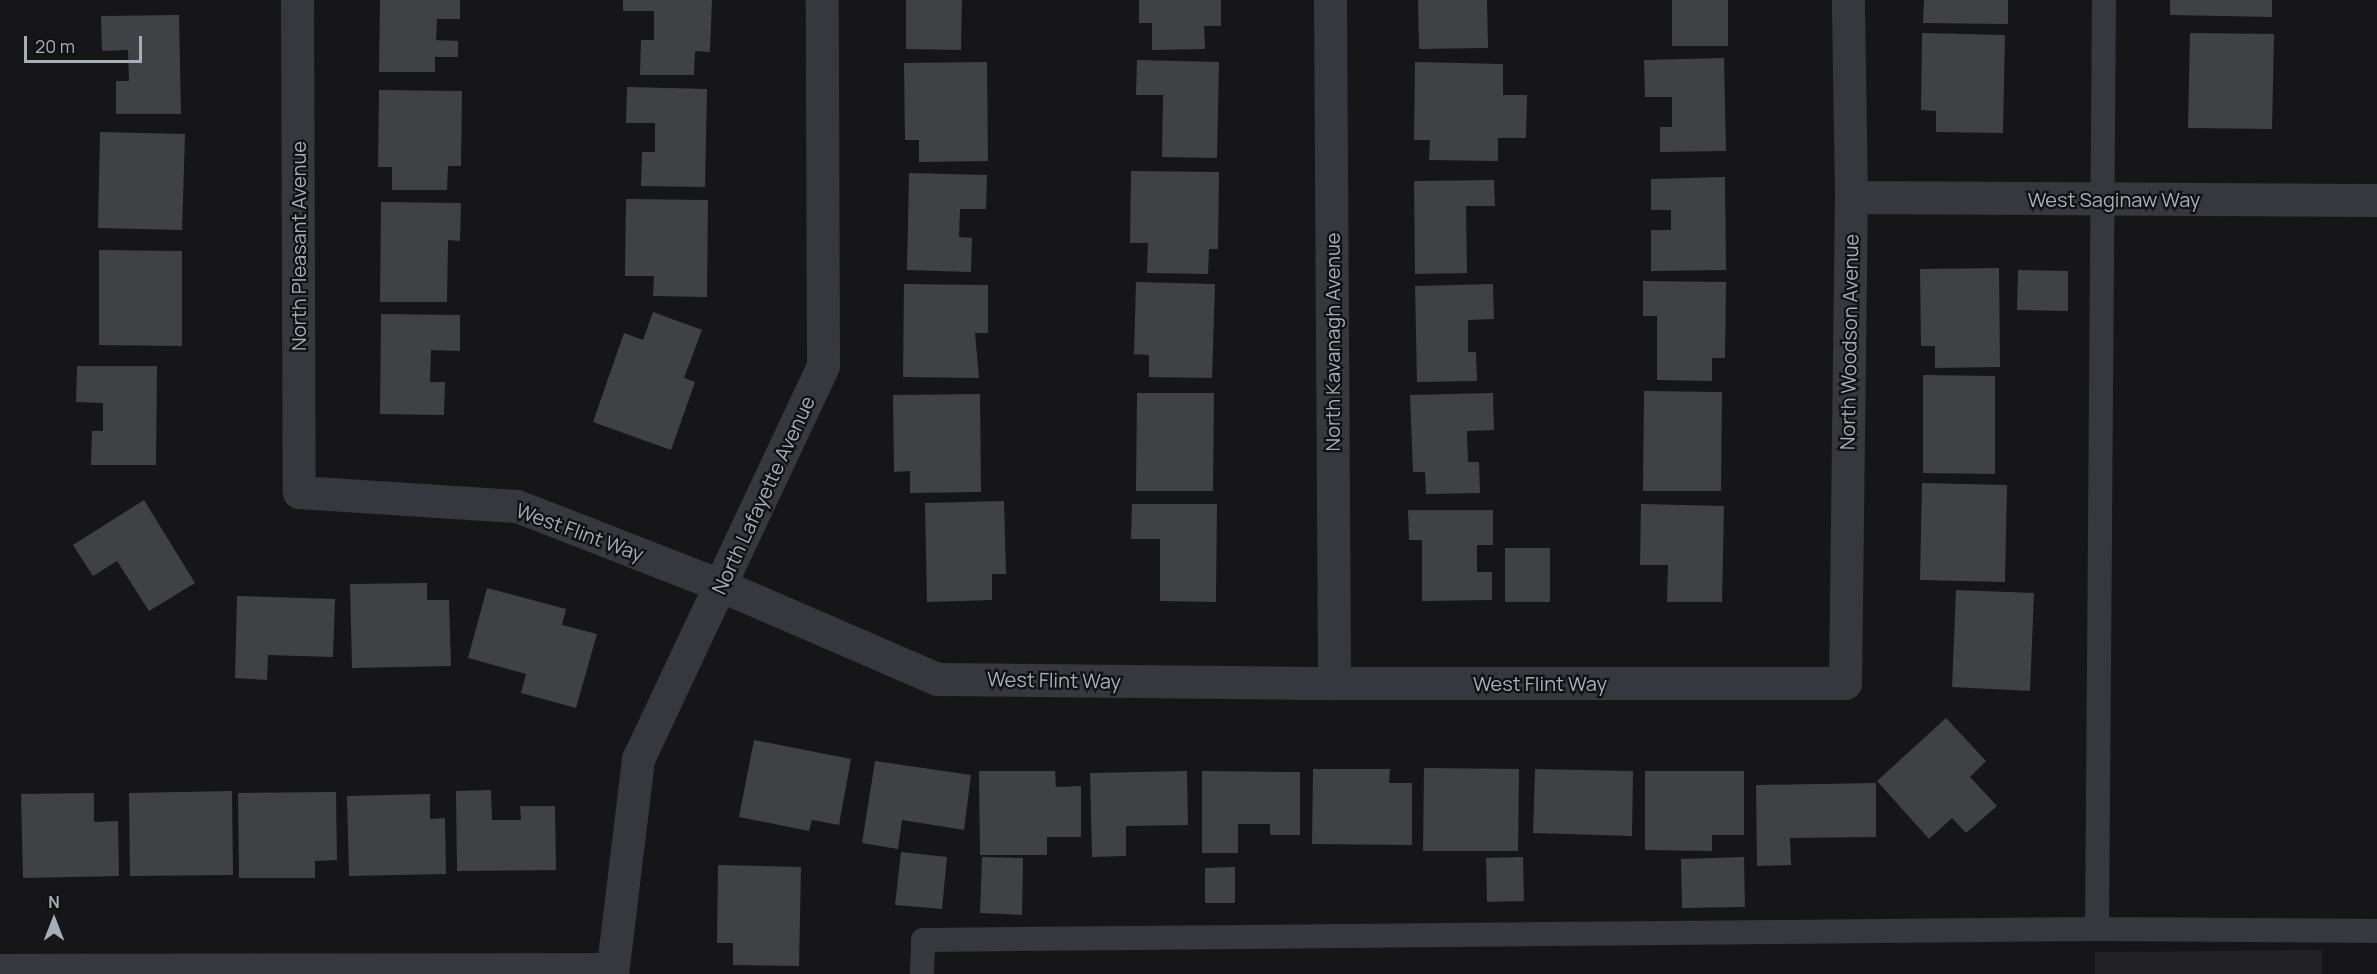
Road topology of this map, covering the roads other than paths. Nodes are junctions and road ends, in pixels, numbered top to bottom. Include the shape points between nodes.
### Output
1 (297, 0) edge
2 (822, 0) edge
3 (1330, 0) edge
4 (1848, 0) edge
5 (2104, 0) edge
6 (1851, 197) junction
7 (2100, 200) junction
8 (2377, 200) edge
9 (298, 492) joint
10 (722, 586) junction
11 (1334, 683) junction
12 (1845, 683) joint
13 (2097, 929) junction
14 (2377, 931) edge
15 (0, 970) edge
16 (612, 971) edge
17 (922, 974) edge

1 - 9 street, North Pleasant Avenue
2 - 10 street, North Lafayette Avenue via 823,365
3 - 11 street, North Kavanagh Avenue
4 - 6 street, North Woodson Avenue
5 - 7 lane
6 - 7 street, West Saginaw Way
6 - 12 street, North Woodson Avenue
7 - 8 street, West Saginaw Way
7 - 13 lane
9 - 10 street, West Flint Way via 518,506
10 - 11 street, West Flint Way via 937,679
10 - 16 street, North Lafayette Avenue via 638,759
11 - 12 street, West Flint Way
13 - 14 lane
13 - 17 lane via 922,940
15 - 16 street

